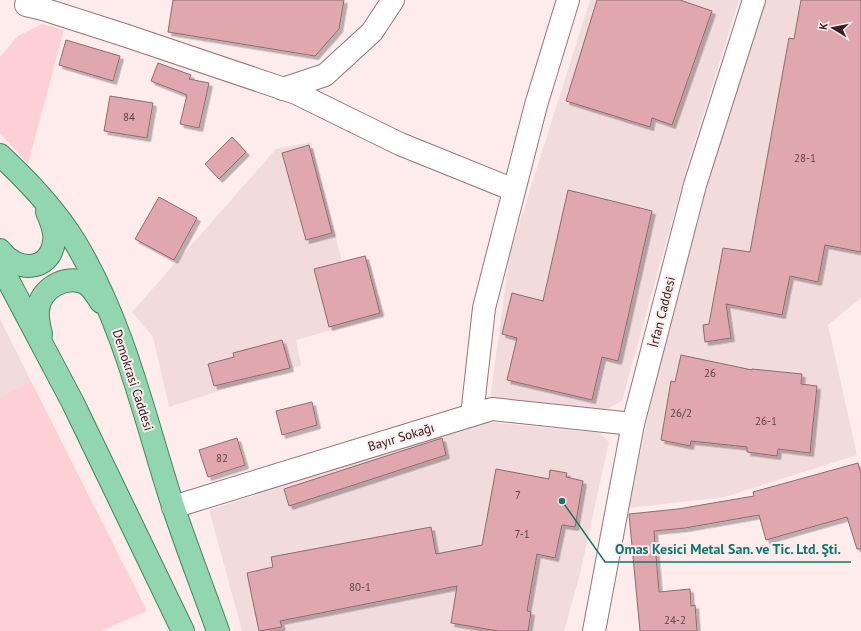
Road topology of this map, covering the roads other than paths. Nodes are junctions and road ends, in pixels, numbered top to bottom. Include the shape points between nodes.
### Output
1 (393, 0) edge
2 (568, 0) edge
3 (754, 0) edge
4 (26, 5) dead end
5 (283, 89) junction
6 (0, 155) edge
7 (20, 174) junction
8 (514, 190) junction
9 (0, 250) edge
10 (0, 265) edge
11 (123, 341) junction
12 (50, 359) junction
13 (472, 415) junction
14 (633, 424) junction
15 (173, 507) junction
16 (183, 631) edge
17 (218, 631) edge
18 (594, 631) edge

1 - 5 street via 372,32 324,75
2 - 8 street via 536,105
3 - 14 street, İrfan Caddesi via 695,185
4 - 5 street via 122,34
5 - 8 street via 400,144
6 - 7 main road, Demokrasi Caddesi
7 - 9 main road via 47,212 53,227 54,241 51,253 43,262 31,266 18,265 5,257
7 - 11 main road, Demokrasi Caddesi via 45,201 74,241 93,275
8 - 13 street via 484,308
10 - 12 main road
11 - 12 main road via 98,296 86,283 64,281 44,293 38,308 41,331
11 - 15 main road, Demokrasi Caddesi
12 - 16 main road
13 - 14 street, Bayır Sokağı via 492,409
13 - 15 street, Bayır Sokağı
14 - 18 street, İrfan Caddesi
15 - 17 main road, Demokrasi Caddesi

